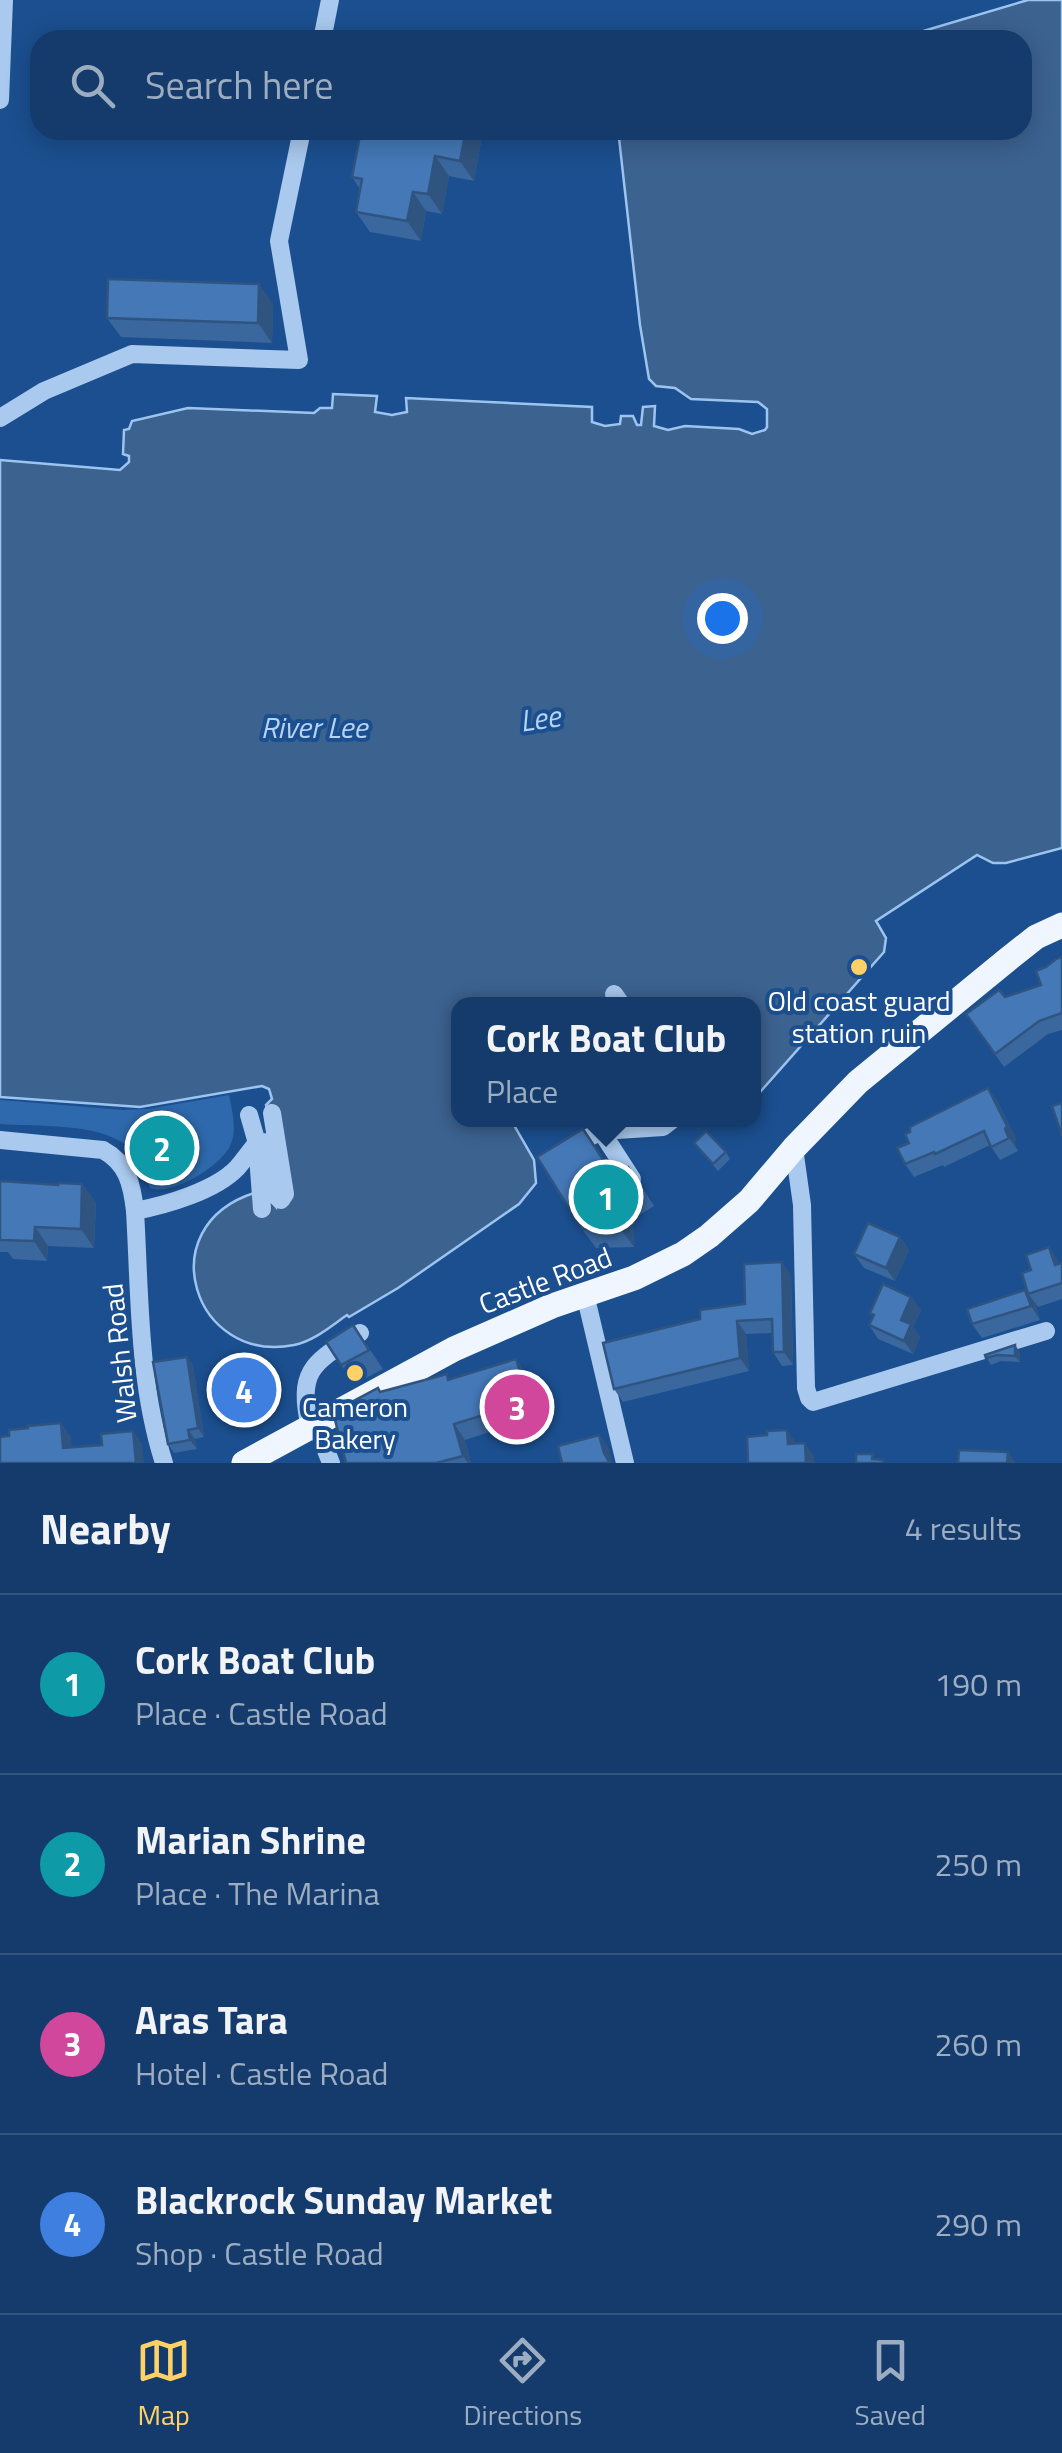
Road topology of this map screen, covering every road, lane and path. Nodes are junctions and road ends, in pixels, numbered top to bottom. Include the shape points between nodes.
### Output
1 (4, 0) edge
2 (330, 0) edge
3 (324, 30) edge
4 (0, 100) edge
5 (300, 140) edge
6 (0, 418) edge
7 (1062, 924) edge
8 (272, 1113) dead end
9 (250, 1115) dead end
10 (663, 1127) edge
11 (601, 1131) junction
12 (0, 1140) edge
13 (256, 1143) junction
14 (794, 1148) junction
15 (546, 1161) edge
16 (632, 1178) edge
17 (262, 1209) dead end
18 (135, 1211) junction
19 (585, 1294) junction
20 (1046, 1331) dead end
21 (360, 1334) edge
22 (313, 1426) junction
23 (246, 1462) edge
24 (164, 1463) edge
25 (331, 1463) edge
26 (625, 1463) edge

1 - 4 street
2 - 3 street
5 - 6 street via 279,241 299,360 132,354 44,391
7 - 14 main road, Castle Road via 1036,937 880,1063
8 - 13 street via 284,1198 276,1196 269,1142
9 - 13 street
10 - 11 street
11 - 15 street
11 - 16 street
12 - 18 street, Walsh Road via 103,1150 126,1171
13 - 17 street
13 - 18 street via 217,1183
14 - 19 main road, Castle Road via 709,1236 654,1270
14 - 20 street via 802,1205 806,1388 814,1402
18 - 24 street, Walsh Road via 144,1372
19 - 22 main road, Castle Road via 454,1349
19 - 26 street
21 - 22 street via 310,1373 304,1394
22 - 23 main road, Castle Road
22 - 25 street

